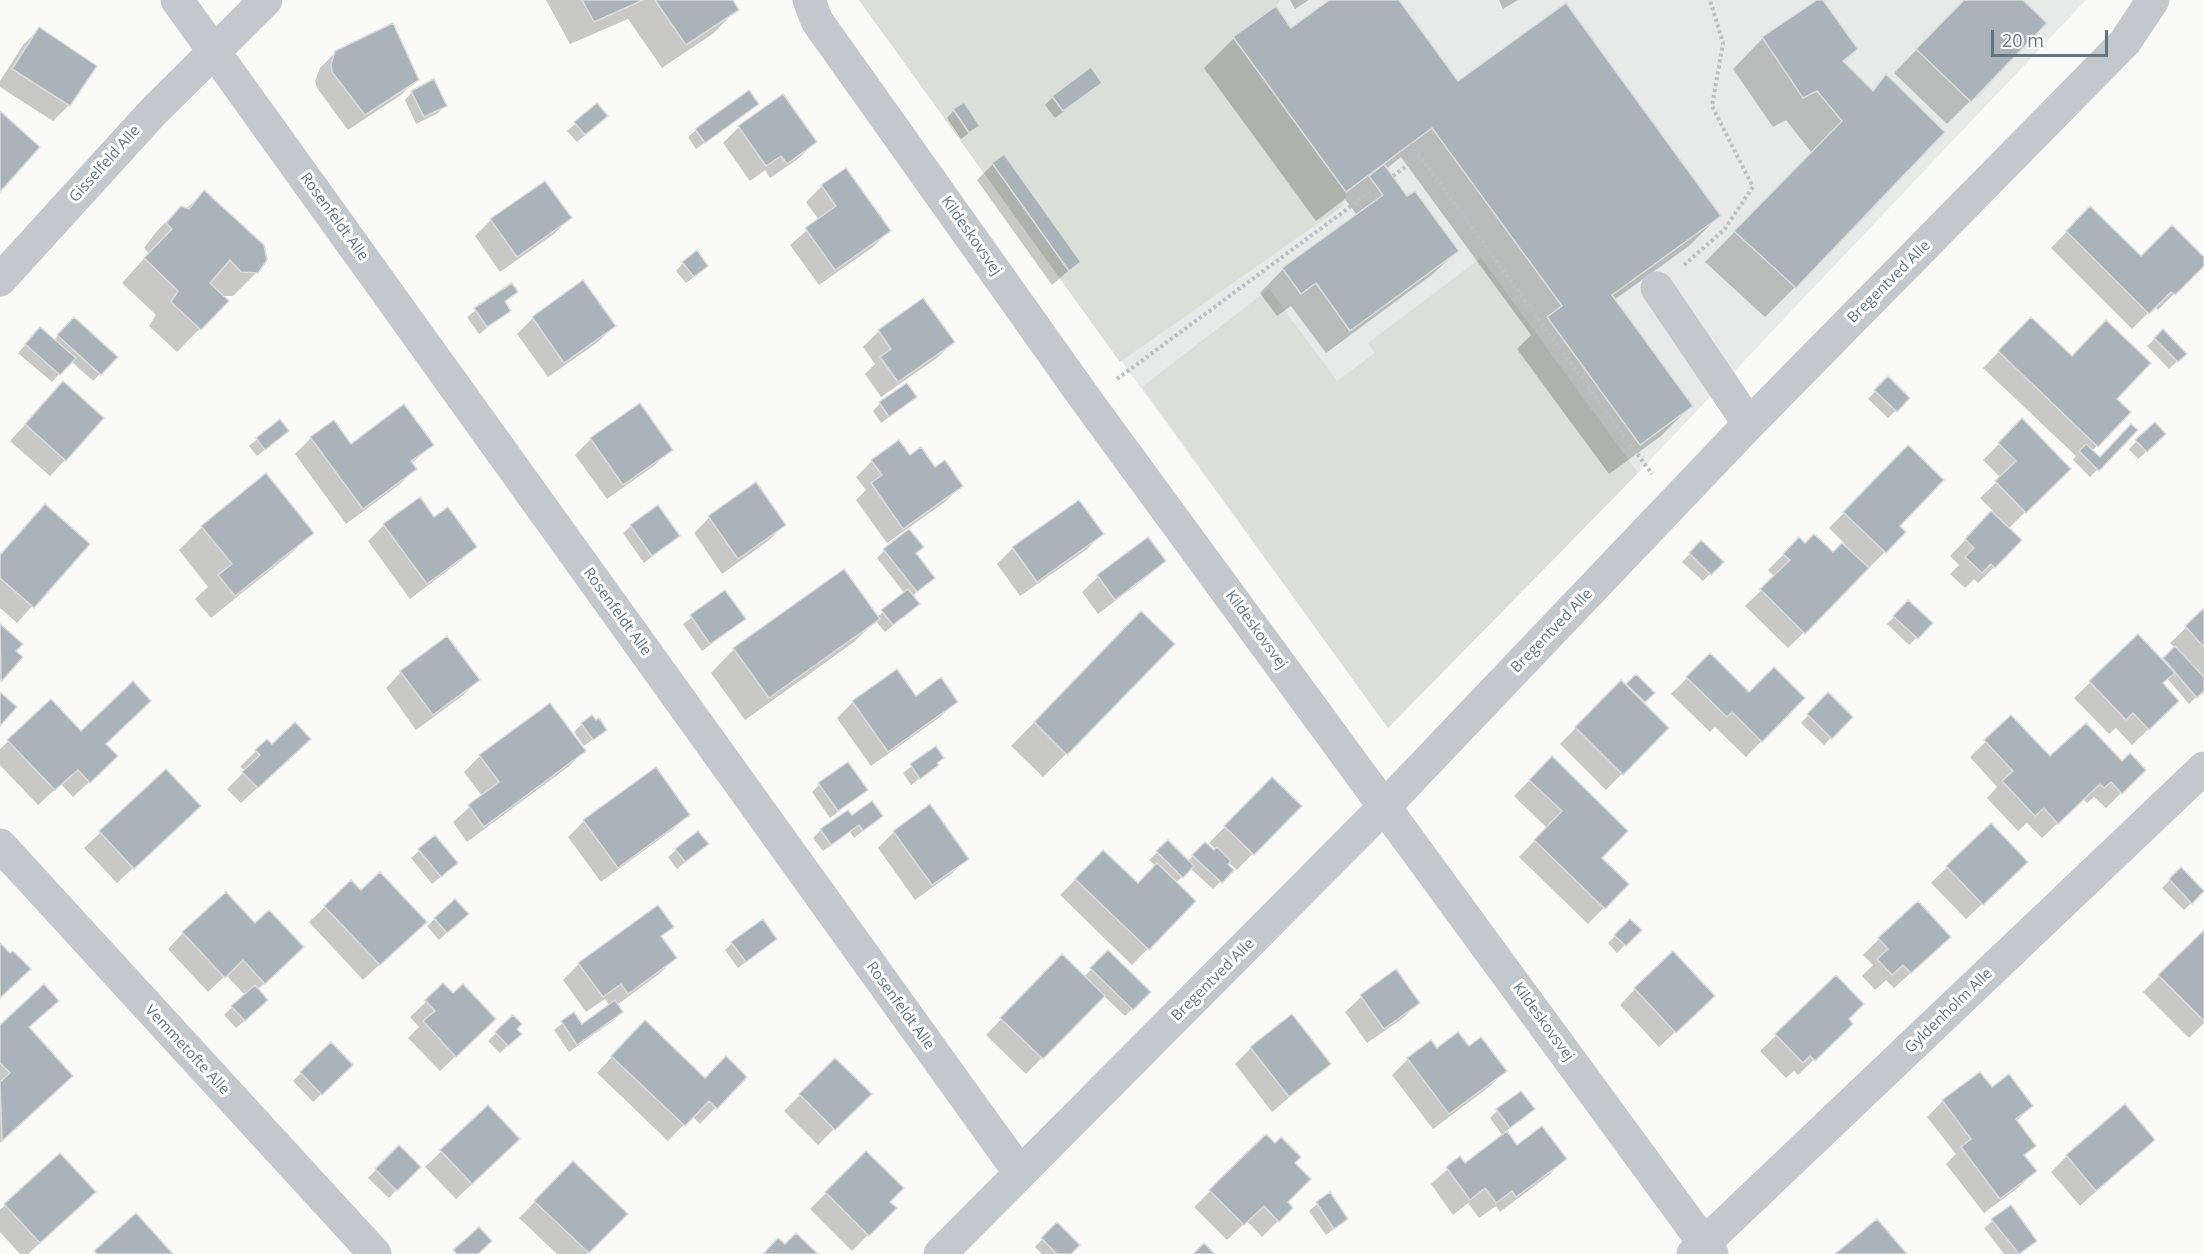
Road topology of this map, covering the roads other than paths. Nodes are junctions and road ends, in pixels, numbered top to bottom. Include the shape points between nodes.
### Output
1 (177, 0) edge
2 (266, 0) edge
3 (809, 0) edge
4 (2153, 0) edge
5 (213, 51) junction
6 (0, 280) edge
7 (1657, 288) road end
8 (1749, 424) junction
9 (2204, 768) edge
10 (1385, 806) junction
11 (0, 845) edge
12 (1020, 1173) junction
13 (1703, 1250) edge
14 (375, 1254) edge
15 (940, 1254) edge

1 - 5 street, Rosenfeldt Alle
2 - 5 street, Gisselfeld Alle
3 - 10 street, Kildeskovsvej via 818,21 1087,401
4 - 8 street, Bregentved Alle via 2125,42
5 - 6 street, Gisselfeld Alle via 153,111
5 - 12 street, Rosenfeldt Alle
7 - 8 street
8 - 10 street, Bregentved Alle
9 - 13 street, Gyldenholm Alle
10 - 12 street, Bregentved Alle
10 - 13 street, Kildeskovsvej
11 - 14 street, Vemmetofte Alle
12 - 15 street, Bregentved Alle

